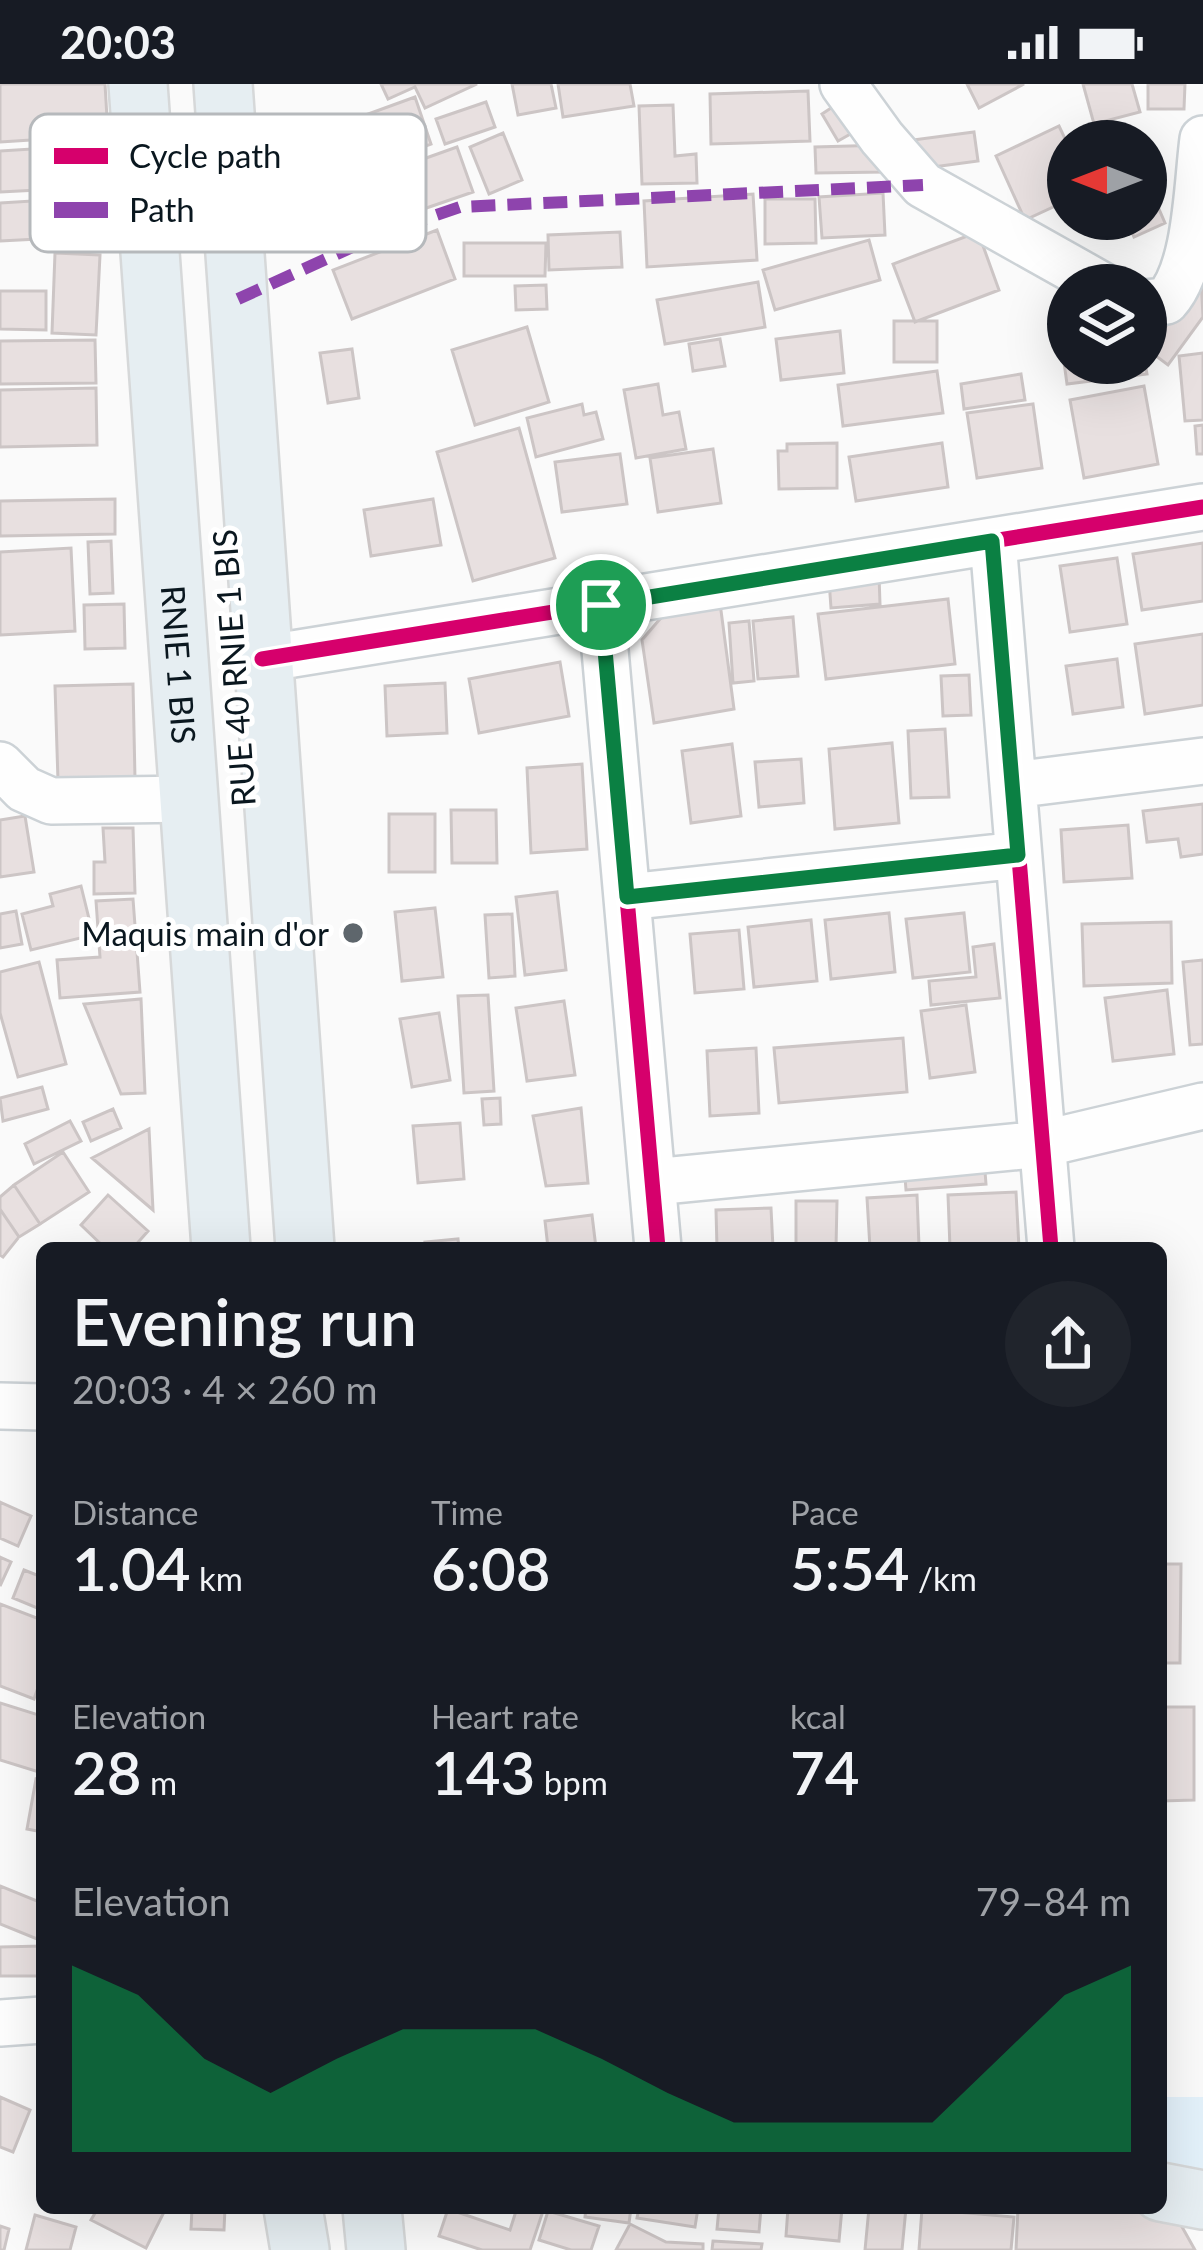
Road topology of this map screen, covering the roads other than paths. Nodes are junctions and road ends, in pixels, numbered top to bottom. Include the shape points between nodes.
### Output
1 (138, 84) edge
2 (223, 84) edge
3 (843, 84) edge
4 (140, 114) edge
5 (225, 114) edge
6 (1203, 139) edge
7 (150, 252) edge
8 (234, 252) edge
9 (1064, 264) edge
10 (1167, 300) edge
11 (1203, 507) edge
12 (992, 541) junction
13 (601, 605) junction
14 (262, 659) junction
15 (1203, 761) edge
16 (0, 766) edge
17 (1013, 785) junction
18 (190, 799) junction
19 (1018, 855) junction
20 (627, 897) junction
21 (1203, 1106) edge
22 (1042, 1144) junction
23 (652, 1182) junction
24 (221, 1242) edge
25 (305, 1242) edge
26 (657, 1242) edge
27 (1050, 1242) edge
28 (0, 1406) edge
29 (36, 1407) edge
30 (36, 2020) edge
31 (0, 2023) edge
32 (1167, 2193) edge
33 (1203, 2200) edge
34 (293, 2214) edge
35 (373, 2214) edge
36 (299, 2250) edge
37 (376, 2250) edge

1 - 4 main road, RNIE 1 BIS
2 - 5 main road, RUE 40 RNIE 1 BIS
3 - 9 street via 923,185
6 - 10 street via 1187,259
7 - 18 main road, RNIE 1 BIS
8 - 14 main road, RUE 40 RNIE 1 BIS
11 - 12 street
12 - 13 street
12 - 17 street
13 - 14 street
13 - 20 street
14 - 25 main road, RUE 40 RNIE 1 BIS
15 - 17 street
16 - 18 street via 51,801
17 - 19 street
18 - 24 main road, RNIE 1 BIS
19 - 20 street
19 - 22 street
20 - 23 street
21 - 22 street
22 - 23 street
22 - 27 street
23 - 26 street
28 - 29 street
30 - 31 street
32 - 33 main road
34 - 36 main road
35 - 37 main road

